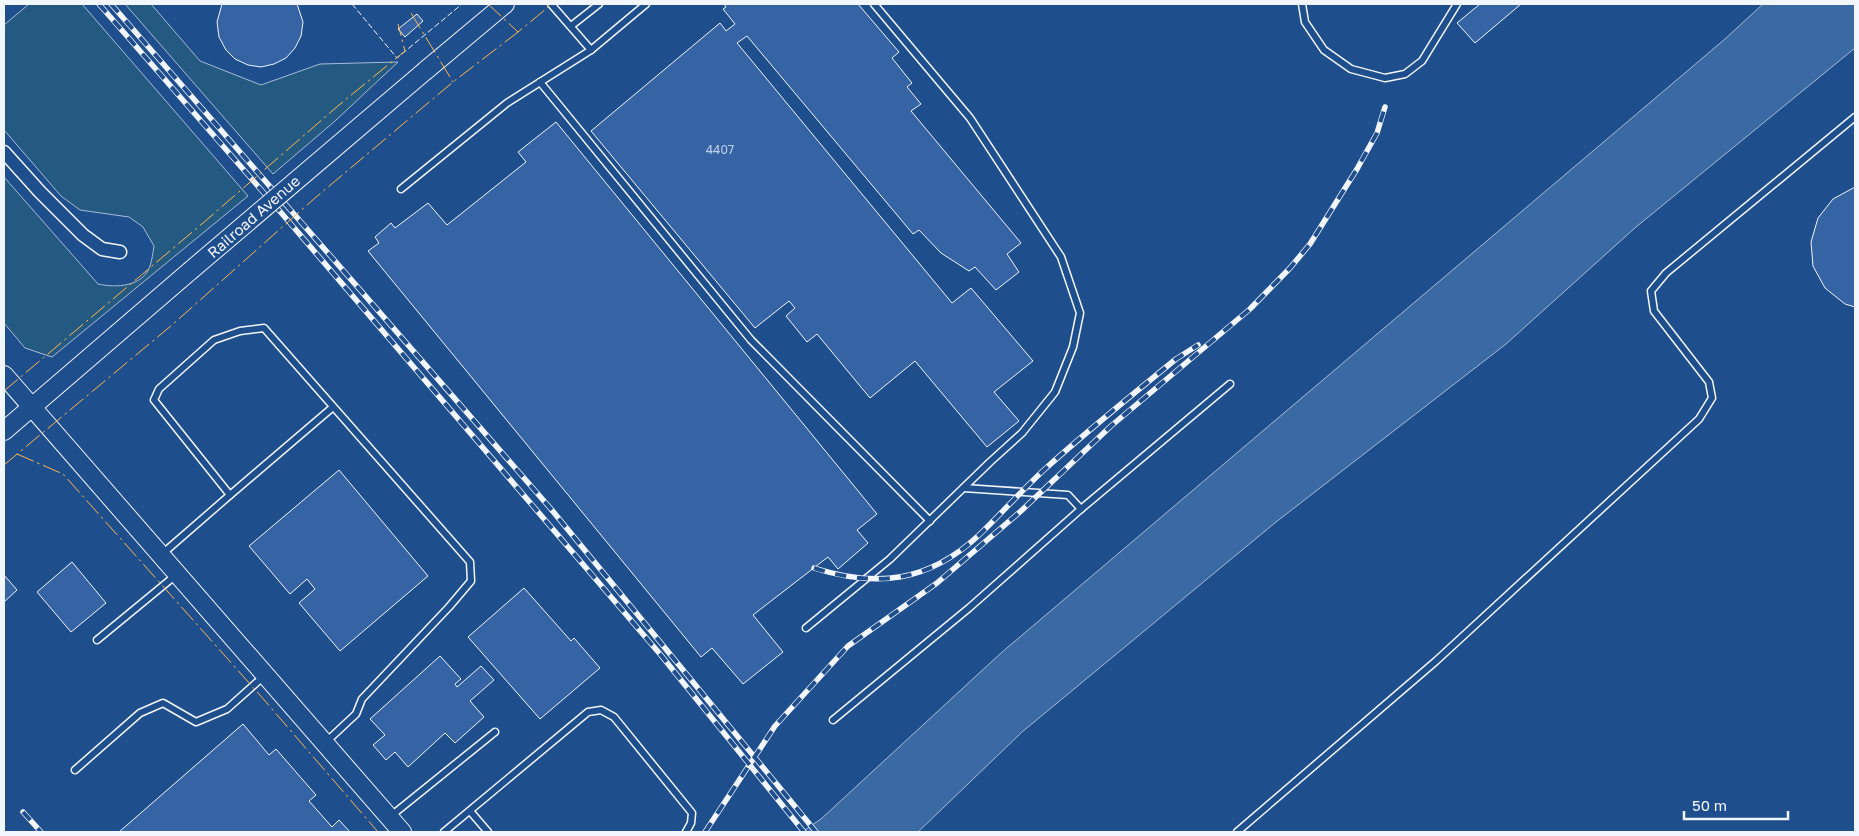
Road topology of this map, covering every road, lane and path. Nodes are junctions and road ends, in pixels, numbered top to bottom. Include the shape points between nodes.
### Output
1 (506, 4) edge
2 (551, 4) edge
3 (599, 4) edge
4 (646, 4) edge
5 (874, 4) edge
6 (1302, 4) edge
7 (1457, 4) edge
8 (572, 26) junction
9 (591, 50) junction
10 (540, 82) junction
11 (1855, 117) edge
12 (4, 152) edge
13 (401, 189) dead end
14 (120, 252) dead end
15 (4, 375) edge
16 (1230, 384) dead end
17 (32, 407) junction
18 (333, 407) junction
19 (4, 431) edge
20 (964, 488) junction
21 (230, 495) junction
22 (1081, 509) junction
23 (930, 521) junction
24 (161, 555) junction
25 (177, 574) junction
26 (806, 628) dead end
27 (97, 640) dead end
28 (265, 675) junction
29 (833, 720) dead end
30 (495, 732) dead end
31 (325, 743) junction
32 (75, 770) dead end
33 (470, 811) junction
34 (389, 817) junction
35 (402, 832) edge
36 (444, 832) edge
37 (488, 832) edge
38 (686, 832) edge
39 (1237, 832) edge

1 - 17 street, Railroad Avenue, bridge
2 - 8 lane
3 - 8 lane
4 - 9 lane
5 - 20 lane via 975,126 1061,257 1080,313 1073,347 1054,392 1022,433
6 - 7 lane via 1305,22 1324,50 1350,69 1385,78 1405,74 1422,61
8 - 9 lane
9 - 10 lane
10 - 13 lane via 507,103
10 - 23 lane via 751,340
11 - 39 lane via 1666,273 1651,291 1654,311 1709,382 1712,398 1699,419 1436,661
12 - 14 street via 83,235 102,249
15 - 17 street
16 - 22 lane
17 - 19 street, Railroad Avenue
17 - 24 street
18 - 21 lane
18 - 21 lane via 264,328 240,331 214,340 159,389 154,400
18 - 31 lane via 470,562 471,581 362,699 356,714
20 - 22 lane via 1068,495
20 - 23 lane
21 - 24 lane
22 - 29 lane via 969,608
23 - 26 lane via 890,559
24 - 25 street
25 - 27 lane
25 - 28 street
28 - 31 street
28 - 32 lane via 226,709 196,722 163,703 140,713
30 - 34 lane
31 - 34 street
33 - 36 lane
33 - 37 lane
33 - 38 lane via 588,712 601,710 614,717 692,813
34 - 35 street

